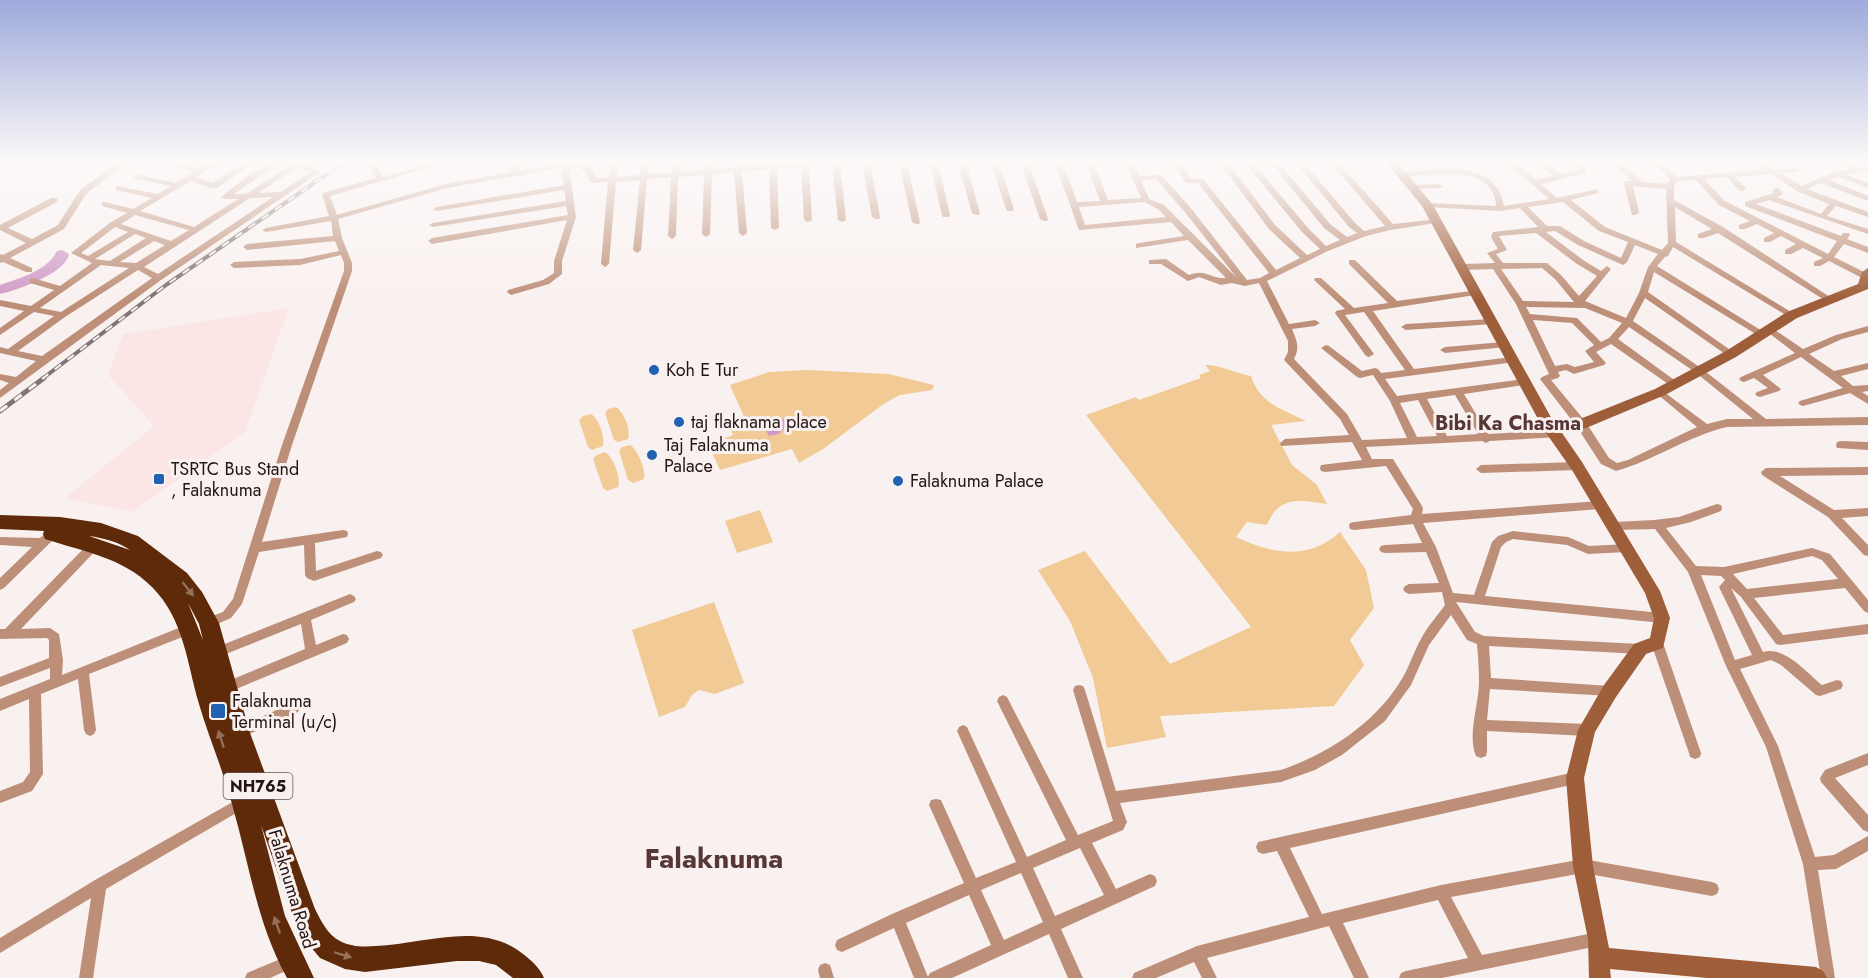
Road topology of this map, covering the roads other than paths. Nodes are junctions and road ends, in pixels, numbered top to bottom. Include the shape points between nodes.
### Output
1 (1798, 208) edge
2 (37, 209) edge
3 (73, 209) edge
4 (122, 209) edge
5 (140, 209) edge
6 (230, 209) edge
7 (262, 209) edge
8 (331, 209) edge
9 (367, 209) edge
10 (473, 209) edge
11 (519, 209) edge
12 (538, 209) edge
13 (571, 209) edge
14 (610, 209) edge
15 (641, 209) edge
16 (673, 209) edge
17 (707, 209) edge
18 (741, 209) edge
19 (775, 209) edge
20 (807, 209) edge
21 (841, 209) edge
22 (874, 209) edge
23 (913, 209) edge
24 (945, 209) edge
25 (975, 209) edge
26 (1040, 209) edge
27 (1076, 209) edge
28 (1163, 209) edge
29 (1194, 209) edge
30 (1222, 209) edge
31 (1258, 209) edge
32 (1287, 209) edge
33 (1313, 209) edge
34 (1338, 209) edge
35 (1375, 209) edge
36 (1429, 209) edge
37 (1494, 209) edge
38 (1501, 209) edge
39 (1524, 209) edge
40 (1576, 209) edge
41 (1634, 209) edge
42 (1672, 209) edge
43 (1683, 209) edge
44 (1733, 209) edge
45 (1761, 209) edge
46 (1800, 209) edge
47 (1829, 209) edge
48 (1851, 209) edge
49 (134, 212) junction
50 (519, 212) junction
51 (976, 213) dead end
52 (1635, 213) dead end
53 (1868, 214) edge
54 (946, 215) dead end
55 (572, 217) junction
56 (876, 217) dead end
57 (1822, 217) junction
58 (334, 218) junction
59 (473, 219) junction
60 (1044, 219) dead end
61 (1173, 219) junction
62 (808, 220) dead end
63 (842, 220) dead end
64 (1789, 220) junction
65 (1436, 221) junction
66 (1757, 221) junction
67 (916, 222) dead end
68 (114, 224) junction
69 (433, 225) dead end
70 (521, 226) junction
71 (1390, 226) junction
72 (1, 227) edge
73 (1742, 227) dead end
74 (1851, 227) junction
75 (776, 228) dead end
76 (1540, 229) junction
77 (197, 230) junction
78 (266, 230) dead end
79 (1720, 230) junction
80 (1818, 231) junction
81 (133, 232) junction
82 (1868, 232) edge
83 (743, 233) dead end
84 (1781, 233) junction
85 (473, 234) junction
86 (706, 234) dead end
87 (1364, 234) junction
88 (672, 236) dead end
89 (1191, 237) junction
90 (1701, 237) dead end
91 (153, 238) junction
92 (338, 238) junction
93 (1346, 240) junction
94 (1767, 240) dead end
95 (1842, 240) junction
96 (432, 241) dead end
97 (31, 242) junction
98 (1632, 242) junction
99 (1672, 243) junction
100 (1742, 243) junction
101 (173, 245) junction
102 (1804, 245) junction
103 (1139, 246) dead end
104 (248, 247) dead end
105 (1730, 247) dead end
106 (1325, 249) junction
107 (638, 250) dead end
108 (1868, 250) edge
109 (344, 252) junction
110 (1788, 252) dead end
111 (1665, 254) junction
112 (1830, 258) junction
113 (1, 259) edge
114 (1307, 259) junction
115 (93, 261) junction
116 (1152, 262) dead end
117 (1352, 262) dead end
118 (112, 263) junction
119 (605, 264) dead end
120 (1817, 264) dead end
121 (234, 265) dead end
122 (136, 266) junction
123 (1498, 266) junction
124 (1463, 267) junction
125 (1652, 267) junction
126 (30, 270) dead end
127 (1274, 274) junction
128 (158, 278) junction
129 (1232, 280) junction
130 (1262, 280) junction
131 (1318, 280) dead end
132 (33, 281) dead end
133 (1866, 281) edge
134 (1245, 283) junction
135 (62, 289) junction
136 (511, 292) dead end
137 (1475, 292) junction
138 (1642, 293) junction
139 (1829, 299) junction
140 (1, 304) edge
141 (1520, 304) junction
142 (1582, 304) junction
143 (1396, 305) junction
144 (1366, 308) junction
145 (1350, 309) junction
146 (32, 310) junction
147 (62, 315) junction
148 (1792, 315) junction
149 (1525, 317) junction
150 (1491, 322) junction
151 (1628, 322) junction
152 (1315, 323) dead end
153 (1288, 327) junction
154 (1406, 327) dead end
155 (1868, 328) edge
156 (0, 332) edge
157 (1765, 332) junction
158 (1612, 340) junction
159 (1503, 345) junction
160 (1600, 346) junction
161 (1326, 348) dead end
162 (1445, 350) dead end
163 (5, 351) edge
164 (1369, 354) dead end
165 (1731, 354) junction
166 (1805, 354) junction
167 (44, 360) junction
168 (1512, 360) junction
169 (1868, 366) edge
170 (1551, 370) junction
171 (1698, 370) junction
172 (1412, 373) junction
173 (1755, 374) junction
174 (1833, 375) junction
175 (0, 377) edge
176 (1378, 377) junction
177 (1744, 379) dead end
178 (17, 381) junction
179 (1524, 382) junction
180 (1674, 384) junction
181 (1868, 388) edge
182 (1852, 389) junction
183 (1458, 391) junction
184 (1660, 392) junction
185 (1760, 394) dead end
186 (0, 395) edge
187 (1421, 397) junction
188 (1394, 400) junction
189 (1868, 401) edge
190 (1803, 403) dead end
191 (1868, 421) edge
192 (1765, 423) junction
193 (1581, 424) junction
194 (1704, 428) junction
195 (1552, 430) junction
196 (1486, 439) junction
197 (1444, 440) junction
198 (1356, 441) junction
199 (1414, 442) junction
200 (1285, 443) dead end
201 (1841, 445) dead end
202 (1868, 446) edge
203 (1369, 463) junction
204 (1577, 466) junction
205 (1325, 468) dead end
206 (1481, 470) dead end
207 (1868, 471) edge
208 (1600, 506) junction
209 (1717, 508) dead end
210 (1868, 512) edge
211 (1832, 514) junction
212 (1416, 519) junction
213 (0, 522) edge
214 (24, 524) junction
215 (1658, 525) junction
216 (1354, 526) dead end
217 (1614, 526) junction
218 (343, 534) dead end
219 (48, 539) junction
220 (309, 539) junction
221 (0, 541) edge
222 (96, 543) junction
223 (1430, 547) junction
224 (254, 548) junction
225 (1627, 548) junction
226 (1385, 549) dead end
227 (1868, 552) edge
228 (377, 555) dead end
229 (150, 564) junction
230 (1693, 570) junction
231 (1724, 572) junction
232 (1735, 583) junction
233 (1846, 583) junction
234 (0, 585) edge
235 (1409, 589) dead end
236 (1745, 594) junction
237 (1449, 597) junction
238 (350, 599) dead end
239 (1478, 601) junction
240 (1868, 608) edge
241 (305, 616) junction
242 (1662, 618) junction
243 (200, 626) junction
244 (1868, 629) edge
245 (4, 634) edge
246 (344, 639) dead end
247 (1483, 641) junction
248 (1657, 643) junction
249 (1640, 649) junction
250 (312, 652) junction
251 (216, 653) junction
252 (1759, 657) junction
253 (57, 660) junction
254 (1732, 666) junction
255 (83, 672) junction
256 (0, 682) edge
257 (56, 683) junction
258 (1485, 683) junction
259 (1837, 685) dead end
260 (225, 688) junction
261 (1078, 690) dead end
262 (1610, 691) junction
263 (35, 692) junction
264 (1003, 701) dead end
265 (0, 705) edge
266 (294, 708) dead end
267 (1480, 725) junction
268 (90, 730) dead end
269 (1587, 730) junction
270 (963, 731) dead end
271 (239, 733) junction
272 (1481, 753) dead end
273 (1695, 753) dead end
274 (1868, 759) edge
275 (1575, 778) junction
276 (0, 796) edge
277 (252, 798) junction
278 (1112, 798) junction
279 (936, 805) dead end
280 (1868, 825) edge
281 (1078, 841) junction
282 (1280, 843) junction
283 (1868, 843) edge
284 (1263, 847) dead end
285 (1810, 864) junction
286 (1023, 865) junction
287 (1583, 866) junction
288 (1150, 881) dead end
289 (100, 885) junction
290 (972, 887) junction
291 (1712, 889) dead end
292 (1441, 892) junction
293 (1113, 898) junction
294 (897, 919) junction
295 (1326, 920) junction
296 (1052, 925) junction
297 (842, 945) dead end
298 (0, 946) edge
299 (1000, 948) junction
300 (1598, 948) junction
301 (1197, 953) junction
302 (1478, 963) junction
303 (296, 970) edge
304 (1783, 977) edge
305 (86, 978) edge
306 (252, 978) edge
307 (531, 978) edge
308 (921, 978) edge
309 (935, 978) edge
310 (1076, 978) edge
311 (1139, 978) edge
312 (1210, 978) edge
313 (1362, 978) edge
314 (1406, 978) edge
315 (1600, 978) edge
316 (1816, 978) edge
317 (1828, 978) edge

1 - 64 street
2 - 72 street
3 - 97 street via 61,227
4 - 49 street
5 - 49 street
6 - 77 street
7 - 128 street
8 - 58 street
9 - 58 street
10 - 59 street
11 - 50 street
12 - 50 street
13 - 55 street
14 - 119 street
15 - 107 street
16 - 88 street
17 - 86 street
18 - 83 street
19 - 75 street
20 - 62 street
21 - 63 street
22 - 56 street
23 - 67 street
24 - 54 street
25 - 51 street
26 - 60 street
27 - 61 street via 1082,228
28 - 61 street
29 - 134 street
30 - 127 street
31 - 114 street via 1287,245
32 - 106 street
33 - 93 street
34 - 87 street
35 - 71 street
36 - 65 street
37 - 38 street
39 - 76 street
40 - 98 street via 1602,230
41 - 52 street
42 - 99 street
43 - 79 street
44 - 66 street
45 - 64 street
46 - 57 street
47 - 57 street
48 - 53 street
49 - 68 street
49 - 77 street
50 - 59 street
50 - 70 street
55 - 70 street
55 - 136 street via 558,261 558,274
57 - 74 street
58 - 78 street
58 - 92 street
59 - 69 street
59 - 85 street
61 - 89 street
64 - 80 street
65 - 71 street
65 - 124 street
66 - 73 street
66 - 84 street
68 - 81 street
68 - 115 street via 75,253
70 - 85 street
71 - 87 street
72 - 97 street
74 - 82 street
74 - 95 street
76 - 98 street via 1561,230 1623,262
76 - 123 street via 1494,235 1503,250 1491,253
76 - 142 street via 1580,262 1605,272
77 - 101 street
79 - 90 street
79 - 100 street
80 - 95 street
80 - 102 street
81 - 91 street
81 - 115 street
84 - 94 street
84 - 102 street
85 - 96 street
87 - 93 street
89 - 103 street
89 - 129 street
91 - 101 street
91 - 118 street
92 - 104 street
92 - 109 street
93 - 106 street
95 - 108 street
95 - 112 street
97 - 113 street
98 - 111 street
99 - 111 street
99 - 148 street
100 - 105 street
100 - 139 street
101 - 122 street
102 - 110 street
102 - 112 street
106 - 114 street
109 - 121 street via 300,262
109 - 224 street via 348,271
111 - 125 street
112 - 120 street
112 - 133 street
113 - 126 street
114 - 127 street
115 - 118 street
115 - 135 street
116 - 129 street via 1163,261 1188,278 1199,274 1221,282
117 - 143 street
118 - 122 street
122 - 128 street
122 - 147 street
123 - 124 street
123 - 141 street
123 - 142 street via 1544,265
124 - 137 street
125 - 138 street
125 - 157 street
127 - 130 street
128 - 167 street
129 - 134 street
130 - 134 street
130 - 153 street
131 - 145 street
132 - 135 street
133 - 139 street
135 - 146 street
137 - 143 street
137 - 150 street
138 - 151 street
138 - 165 street
139 - 148 street
140 - 146 street
141 - 142 street
141 - 149 street
142 - 151 street
143 - 144 street
144 - 145 street
144 - 172 street
145 - 164 street via 1340,313
146 - 147 street
146 - 156 street
147 - 163 street
148 - 157 street
149 - 160 street via 1572,320
149 - 170 street
150 - 154 street
150 - 159 street
151 - 158 street
151 - 171 street
152 - 153 street
153 - 198 street via 1293,341 1289,360 1344,417
155 - 166 street
157 - 165 street
157 - 166 street
158 - 160 street
158 - 180 street
159 - 162 street
159 - 168 street
160 - 170 street via 1590,353 1601,363 1574,371 1567,367
161 - 176 street via 1360,375 1375,371
163 - 167 street
165 - 171 street
166 - 173 street
166 - 174 street
167 - 178 street
168 - 172 street
168 - 179 street
169 - 174 street
170 - 193 street via 1554,377 1545,379
171 - 180 street
171 - 192 street
172 - 176 street
173 - 177 street
173 - 185 street via 1776,389
174 - 182 street
175 - 178 street
176 - 188 street
178 - 186 street
179 - 183 street
179 - 195 street
180 - 184 street
181 - 182 street
182 - 189 street
182 - 190 street
183 - 187 street
183 - 196 street
184 - 193 street
184 - 194 street
187 - 188 street
187 - 197 street
188 - 199 street
191 - 192 street
192 - 194 street via 1727,423
193 - 194 street via 1605,461 1616,467
193 - 195 street
195 - 196 street
195 - 204 street
196 - 197 street
197 - 199 street
198 - 199 street
198 - 200 street
198 - 203 street
201 - 202 street
203 - 205 street
203 - 212 street via 1389,462 1418,509
204 - 206 street
204 - 208 street
207 - 211 street via 1766,472
208 - 212 street
208 - 217 street
209 - 215 street via 1693,520
210 - 211 street
211 - 227 street
212 - 216 street
212 - 223 street
213 - 214 highway, Falaknuma Road / NH765
214 - 219 highway, Falaknuma Road / NH765
214 - 229 highway, Falaknuma Road / NH765 via 101,530 131,541
215 - 217 street
215 - 230 street
217 - 225 street
218 - 220 street
219 - 221 street
219 - 222 highway, Falaknuma Road / NH765
219 - 234 street
220 - 224 street
220 - 228 street via 314,576
222 - 229 highway, Falaknuma Road / NH765
222 - 245 street
223 - 226 street
223 - 237 street
224 - 243 street via 238,601 227,615
225 - 239 street via 1588,550 1568,541 1513,535 1496,545
225 - 242 street via 1652,591
229 - 243 highway, Falaknuma Road / NH765 via 180,579 195,598
230 - 231 street
230 - 254 street
231 - 232 street
231 - 233 street via 1812,552 1826,557
232 - 236 street
232 - 252 street via 1725,587
233 - 236 street
233 - 240 street
235 - 237 street
236 - 244 street via 1780,640
237 - 239 street
237 - 247 street via 1471,636
237 - 278 street via 1407,681 1381,717 1337,751 1281,776
238 - 241 street
239 - 242 street
241 - 250 street
241 - 251 street
242 - 248 street
243 - 251 highway, Falaknuma Road / NH765
243 - 255 street
277 -> 243 highway, Falaknuma Road / NH765 via 209,701
245 - 253 street via 50,633 55,638
246 - 250 street
247 - 249 street
247 - 258 street
248 - 249 street
248 - 273 street
249 - 262 street
250 - 260 street
251 - 260 highway, Falaknuma Road / NH765
252 - 254 street
252 - 259 street via 1771,655 1785,661 1820,691
253 - 256 street
253 - 257 street
254 - 285 street via 1772,746
255 - 257 street
255 - 268 street
257 - 263 street
258 - 262 street
258 - 267 street
260 - 271 highway, Falaknuma Road / NH765
261 - 278 street
262 - 269 street
263 - 265 street
263 - 276 street via 37,774 27,787
264 - 281 street
266 - 271 street
267 - 269 street
267 - 272 street
269 - 275 street
270 - 286 street
271 - 277 highway, Falaknuma Road / NH765
274 - 280 street via 1826,778
275 - 282 street
275 - 287 street
277 - 289 street
303 -> 277 highway, Falaknuma Road / NH765 via 266,891
277 -> 307 highway, Falaknuma Road / NH765 via 317,938 332,951 355,958 396,957 479,947 500,953
278 - 281 street via 1119,823
279 - 290 street
281 - 286 street
281 - 293 street
282 - 284 street
282 - 295 street
283 - 285 street via 1836,862
285 - 317 street
286 - 290 street
286 - 296 street
287 - 291 street
287 - 292 street
287 - 300 street
288 - 293 street
289 - 298 street
289 - 305 street
290 - 294 street
290 - 299 street
292 - 295 street
292 - 302 street
293 - 296 street
294 - 297 street
294 - 308 street
295 - 301 street
295 - 313 street
296 - 299 street
296 - 310 street
299 - 309 street
300 - 302 street
300 - 304 street
300 - 315 street
301 - 311 street
301 - 312 street
302 - 314 street
303 - 306 street
304 - 316 street

